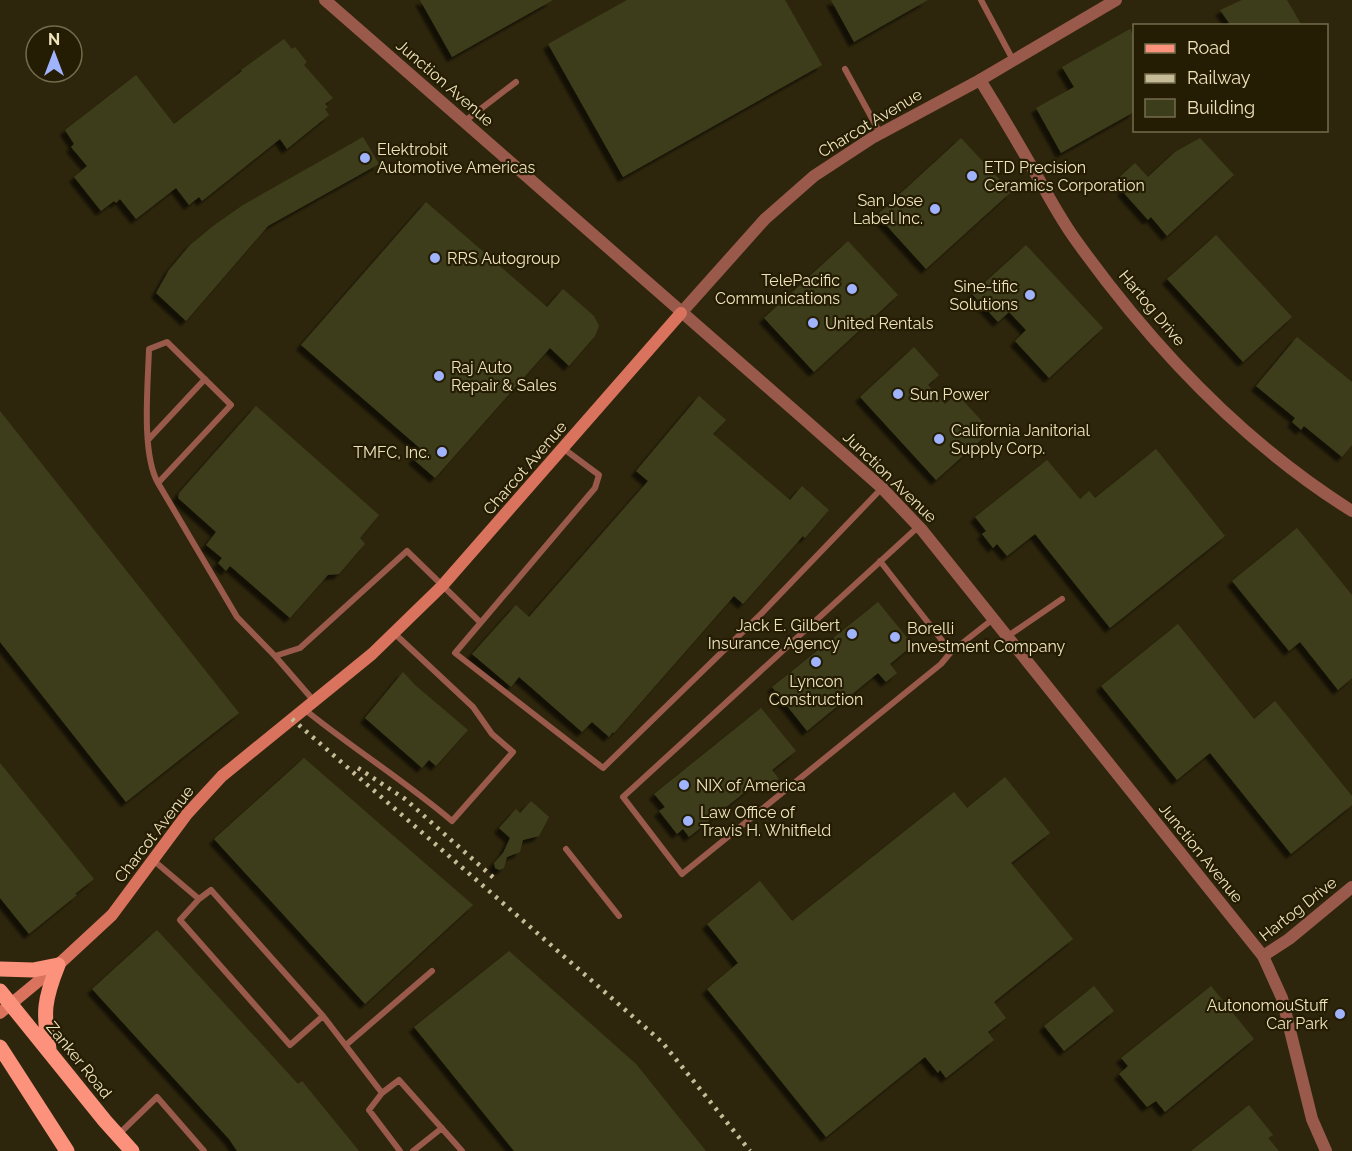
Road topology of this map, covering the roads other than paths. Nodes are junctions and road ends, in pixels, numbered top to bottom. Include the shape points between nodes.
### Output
1 (325, 0) edge
2 (981, 0) edge
3 (1116, 0) edge
4 (1014, 60) junction
5 (845, 69) dead end
6 (980, 80) junction
7 (516, 82) dead end
8 (465, 121) junction
9 (880, 133) junction
10 (681, 313) junction
11 (205, 379) junction
12 (148, 440) junction
13 (564, 449) junction
14 (158, 483) junction
15 (882, 488) junction
16 (1352, 511) edge
17 (919, 526) junction
18 (880, 561) junction
19 (442, 586) junction
20 (1062, 599) dead end
21 (993, 619) junction
22 (480, 622) junction
23 (394, 633) junction
24 (1008, 636) junction
25 (951, 652) junction
26 (275, 656) junction
27 (314, 701) junction
28 (304, 709) junction
29 (566, 849) dead end
30 (153, 860) junction
31 (1352, 887) edge
32 (199, 899) junction
33 (619, 916) dead end
34 (1263, 956) junction
35 (58, 965) junction
36 (0, 969) edge
37 (432, 971) dead end
38 (0, 991) edge
39 (5, 1009) edge
40 (323, 1016) junction
41 (346, 1045) junction
42 (0, 1047) edge
43 (50, 1053) junction
44 (8, 1066) edge
45 (382, 1093) junction
46 (442, 1128) junction
47 (118, 1135) junction
48 (67, 1151) edge
49 (132, 1151) edge
50 (204, 1151) edge
51 (400, 1151) edge
52 (413, 1151) edge
53 (462, 1151) edge
54 (1326, 1151) edge

1 - 8 street, Junction Avenue
2 - 4 lane
3 - 4 street, Charcot Avenue
4 - 6 street, Charcot Avenue
5 - 9 lane
6 - 9 street, Charcot Avenue
6 - 16 street, Hartog Drive via 1070,231 1181,369 1255,440
7 - 8 lane
8 - 10 street, Junction Avenue
9 - 10 street, Charcot Avenue via 814,176 765,219
10 - 13 main road, Charcot Avenue
10 - 15 street, Junction Avenue
11 - 12 lane
11 - 12 lane via 167,342 149,349
11 - 14 lane via 231,405
12 - 14 lane via 153,475
13 - 19 main road, Charcot Avenue
13 - 22 lane via 599,475 595,488
14 - 26 lane via 237,617
15 - 17 street, Junction Avenue
15 - 22 lane via 758,617 603,768 455,653
17 - 18 lane
17 - 21 street, Junction Avenue
18 - 25 lane
18 - 25 lane via 623,797 682,874
19 - 22 lane
19 - 23 main road, Charcot Avenue
19 - 26 lane via 407,551 300,648
20 - 24 lane
21 - 24 street, Junction Avenue
21 - 25 lane
23 - 27 main road, Charcot Avenue
23 - 28 lane via 473,707 492,734 513,752 452,821
24 - 34 street, Junction Avenue
26 - 27 lane
27 - 28 main road, Charcot Avenue
28 - 30 main road, Charcot Avenue via 222,776
29 - 33 lane
30 - 32 lane
30 - 35 main road, Charcot Avenue via 112,915
31 - 34 street, Hartog Drive
32 - 40 lane via 211,890
32 - 40 lane via 180,920 290,1045
34 - 54 street, Junction Avenue via 1282,998 1312,1119
35 - 36 main road via 33,970
35 - 39 main road, Charcot Avenue
35 - 43 main road via 46,993 44,1022
37 - 41 lane
38 - 39 main road, Zanker Road
39 - 43 main road, Zanker Road
40 - 41 lane
41 - 45 lane
42 - 44 main road
43 - 47 main road, Zanker Road
44 - 48 main road
45 - 46 lane via 399,1080
45 - 51 lane via 369,1110
46 - 52 lane
46 - 53 lane
47 - 49 main road, Zanker Road
47 - 50 lane via 157,1097

